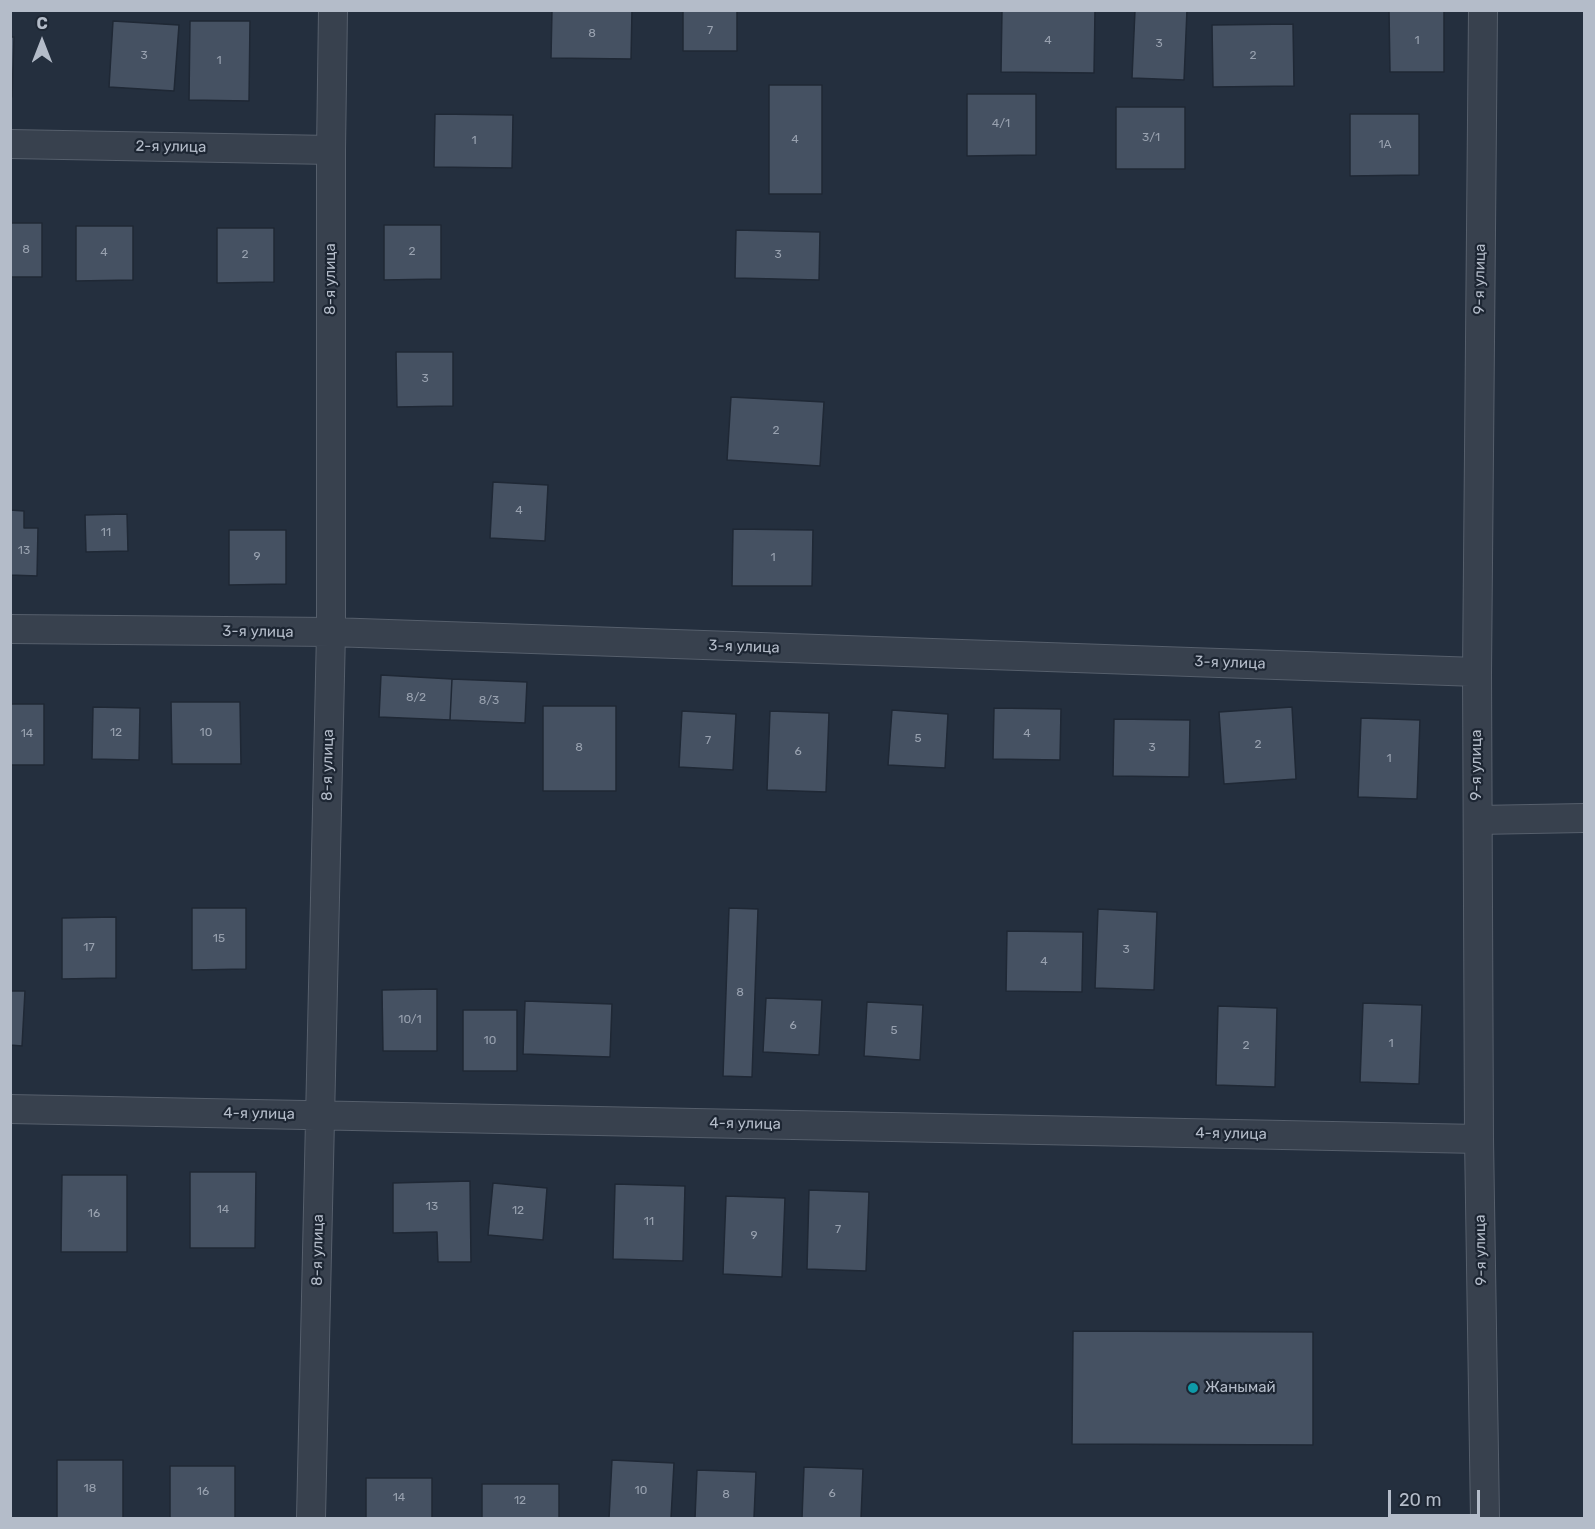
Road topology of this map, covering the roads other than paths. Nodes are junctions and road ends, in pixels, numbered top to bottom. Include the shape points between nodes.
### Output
1 (333, 10) edge
2 (1483, 10) edge
3 (10, 144) edge
4 (331, 150) junction
5 (10, 629) edge
6 (331, 632) junction
7 (1477, 672) junction
8 (1584, 818) edge
9 (1478, 820) junction
10 (10, 1109) edge
11 (321, 1115) junction
12 (1479, 1139) junction
13 (311, 1518) edge
14 (1485, 1518) edge

1 - 4 street, 8-я улица
2 - 7 street, 9-я улица
3 - 4 street, 2-я улица
4 - 6 street, 8-я улица
5 - 6 street, 3-я улица
6 - 7 street, 3-я улица
6 - 11 street, 8-я улица
7 - 9 street, 9-я улица
8 - 9 street
9 - 12 street, 9-я улица
10 - 11 street, 4-я улица
11 - 12 street, 4-я улица
11 - 13 street, 8-я улица
12 - 14 street, 9-я улица

